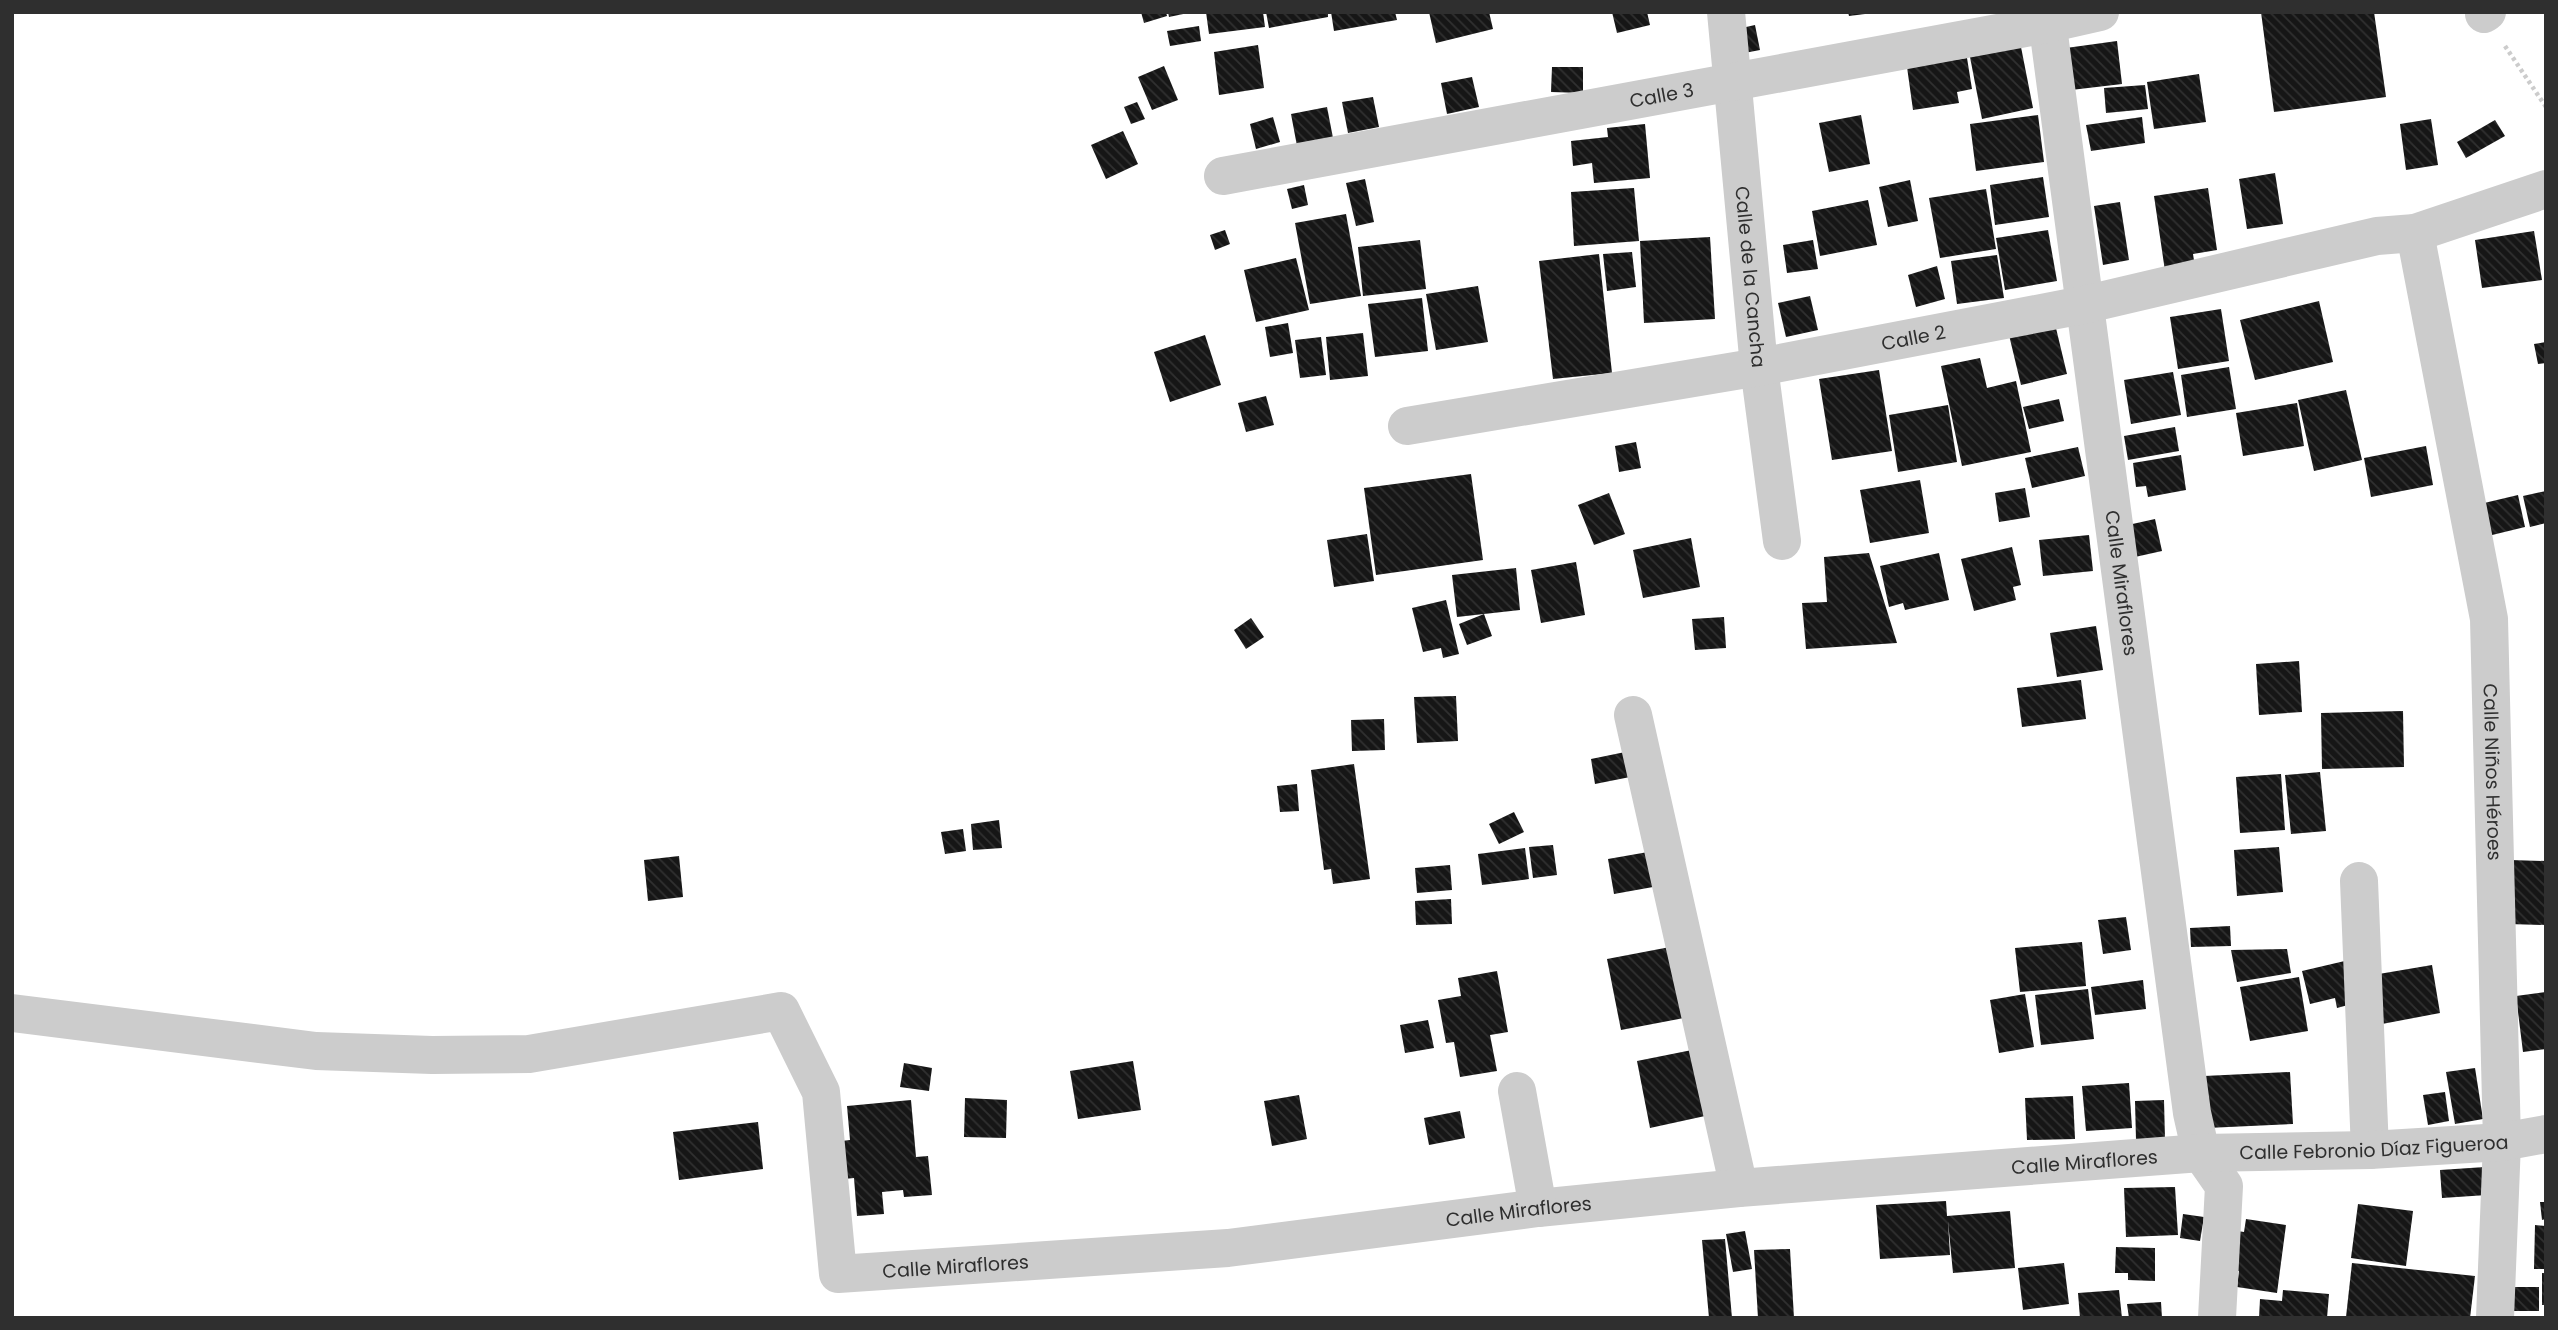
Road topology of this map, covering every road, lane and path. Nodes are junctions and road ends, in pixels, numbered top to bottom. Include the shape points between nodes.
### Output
1 (1726, 12) edge
2 (2100, 12) edge
3 (2486, 13) edge
4 (2046, 18) edge
5 (1733, 83) junction
6 (2546, 107) edge
7 (1223, 176) dead end
8 (2546, 189) edge
9 (2415, 233) junction
10 (2083, 305) junction
11 (1759, 367) junction
12 (1407, 426) dead end
13 (1782, 541) dead end
14 (1633, 715) dead end
15 (2360, 881) dead end
16 (12, 1013) edge
17 (1517, 1091) dead end
18 (2546, 1134) edge
19 (2502, 1142) junction
20 (2370, 1150) junction
21 (2201, 1153) junction
22 (1739, 1188) junction
23 (1538, 1208) junction
24 (2217, 1318) edge
25 (2495, 1318) edge

1 - 5 street, Calle de la Cancha
2 - 4 street, Calle 3
3 - 6 path
4 - 5 street, Calle 3
4 - 10 street, Calle Miraflores
5 - 7 street, Calle 3
5 - 11 street, Calle de la Cancha
8 - 9 street, Calle 2
9 - 10 street, Calle 2 via 2377,236
9 - 19 street, Calle Niños Héroes via 2489,619
10 - 11 street, Calle 2
10 - 21 street, Calle Miraflores
11 - 12 street, Calle 2
11 - 13 street, Calle de la Cancha
14 - 22 street
15 - 20 street
16 - 23 street, Calle Miraflores via 316,1051 432,1055 529,1054 781,1011 821,1092 838,1274 1228,1248
17 - 23 street
18 - 19 street, Calle Febronio Díaz Figueroa
19 - 20 street, Calle Febronio Díaz Figueroa
19 - 25 street, Calle Niños Héroes
20 - 21 street, Calle Febronio Díaz Figueroa
21 - 22 street, Calle Miraflores
21 - 24 street, Calle Miraflores via 2224,1186
22 - 23 street, Calle Miraflores

